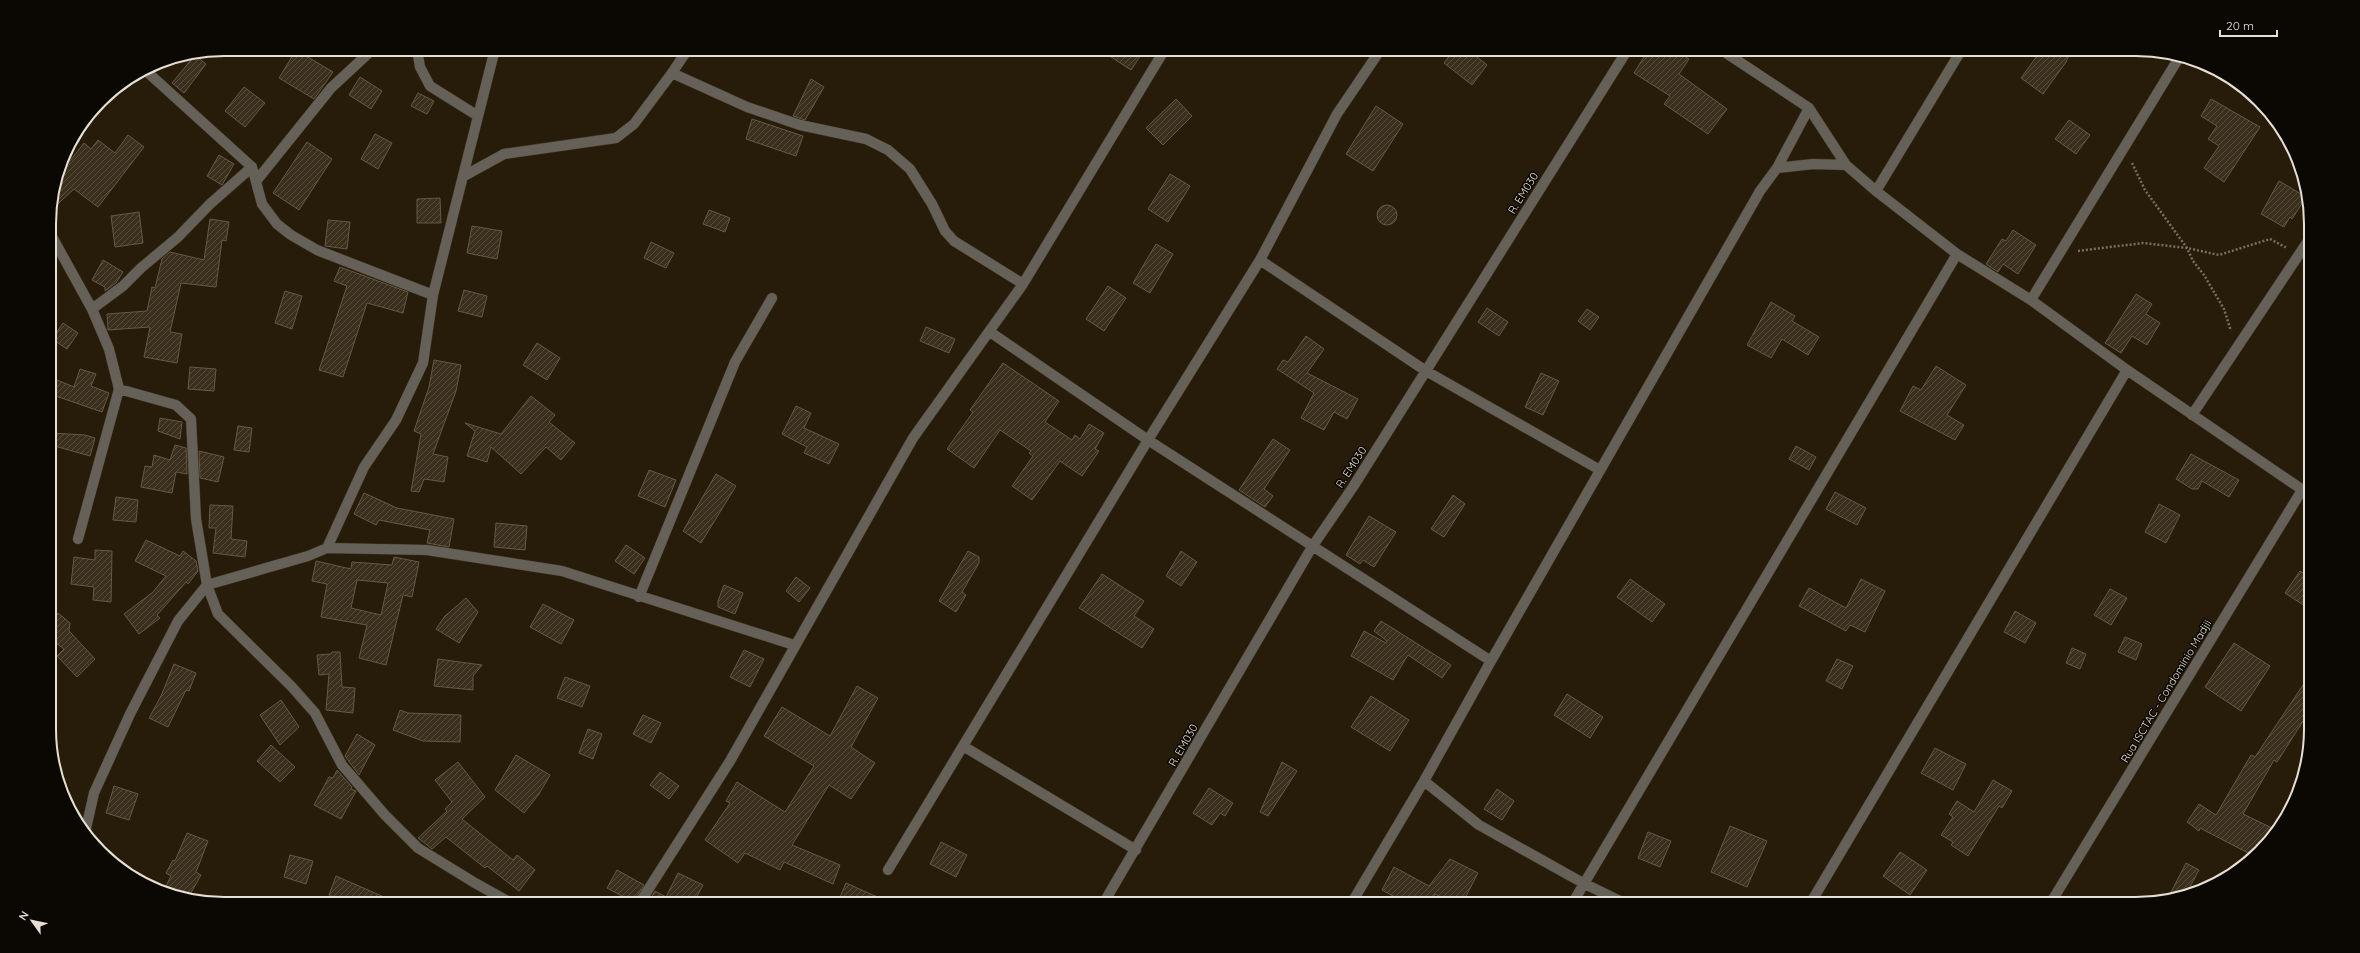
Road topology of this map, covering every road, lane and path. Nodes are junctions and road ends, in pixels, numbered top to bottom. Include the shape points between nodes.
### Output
1 (366, 56) edge
2 (418, 56) edge
3 (493, 56) edge
4 (683, 56) edge
5 (1161, 56) edge
6 (1376, 56) edge
7 (1624, 56) edge
8 (1731, 56) edge
9 (1958, 56) edge
10 (2177, 61) edge
11 (672, 73) junction
12 (148, 74) edge
13 (1809, 108) junction
14 (478, 116) junction
15 (2126, 145) junction
16 (1846, 165) junction
17 (252, 167) junction
18 (1777, 168) junction
19 (464, 176) junction
20 (257, 180) junction
21 (1876, 191) junction
22 (56, 243) edge
23 (2304, 247) edge
24 (2187, 248) junction
25 (2060, 252) junction
26 (1957, 254) junction
27 (2299, 254) junction
28 (1260, 260) junction
29 (1022, 284) junction
30 (433, 295) junction
31 (772, 298) dead end
32 (2031, 300) junction
33 (92, 309) junction
34 (990, 332) junction
35 (2236, 349) junction
36 (2127, 370) junction
37 (1426, 371) junction
38 (119, 389) junction
39 (2192, 415) junction
40 (1148, 440) junction
41 (1600, 470) junction
42 (2304, 492) edge
43 (2304, 496) edge
44 (78, 539) dead end
45 (1312, 547) junction
46 (327, 548) junction
47 (207, 585) junction
48 (639, 597) junction
49 (794, 645) junction
50 (1491, 661) junction
51 (963, 746) junction
52 (1424, 781) junction
53 (87, 825) edge
54 (1136, 850) junction
55 (888, 870) dead end
56 (1583, 883) junction
57 (500, 897) edge
58 (643, 897) edge
59 (1108, 897) edge
60 (1355, 897) edge
61 (1576, 897) edge
62 (1612, 897) edge
63 (1814, 897) edge
64 (2054, 897) edge

1 - 20 street via 331,88
2 - 14 street via 420,67 430,86
3 - 14 street
4 - 11 street
5 - 29 street
6 - 28 street via 1337,114
7 - 37 street, R. EM030
8 - 13 street
9 - 21 street
10 - 15 street
11 - 19 street via 634,124 616,138 504,154
11 - 29 street via 747,107 800,125 866,138 888,150 910,169 932,204 944,231 954,241
12 - 17 street
13 - 16 street
13 - 18 street
14 - 19 street
15 - 24 path via 2145,190
15 - 25 street
16 - 18 street via 1813,164
16 - 21 street
17 - 20 street
17 - 33 street via 123,286
18 - 41 street via 1760,191
19 - 30 street via 456,197
20 - 30 street via 262,204 277,224 291,236 317,250
21 - 26 street
22 - 33 street
23 - 27 street
24 - 25 path via 2143,243
24 - 27 path via 2219,256 2270,239
24 - 35 path via 2224,309
25 - 32 street
26 - 32 street
26 - 56 street
27 - 35 street
28 - 37 street
28 - 40 street
29 - 34 street
30 - 46 street via 423,363 396,420 364,467
31 - 48 street via 735,362
32 - 36 street
33 - 38 street via 109,349
34 - 40 street
34 - 49 street via 913,438
35 - 39 street
36 - 39 street
36 - 63 street
37 - 41 street
37 - 45 street, R. EM030
38 - 44 street
38 - 47 street via 176,405 190,419 196,519
39 - 42 street
40 - 45 street
40 - 51 street
41 - 50 street
43 - 64 street, Rua ISCTAC - Condominio Madjii
45 - 50 street
45 - 54 street, R. EM030
46 - 47 street via 308,556
46 - 48 street via 427,550 562,571
47 - 53 street via 178,620 130,714 94,793
47 - 57 street via 218,614 315,713 342,765 385,815 418,848
48 - 49 street
49 - 58 street via 730,761
50 - 52 street
51 - 54 street
51 - 55 street
52 - 56 street via 1479,825
52 - 60 street
54 - 59 street, R. EM030
56 - 61 street
56 - 62 street

